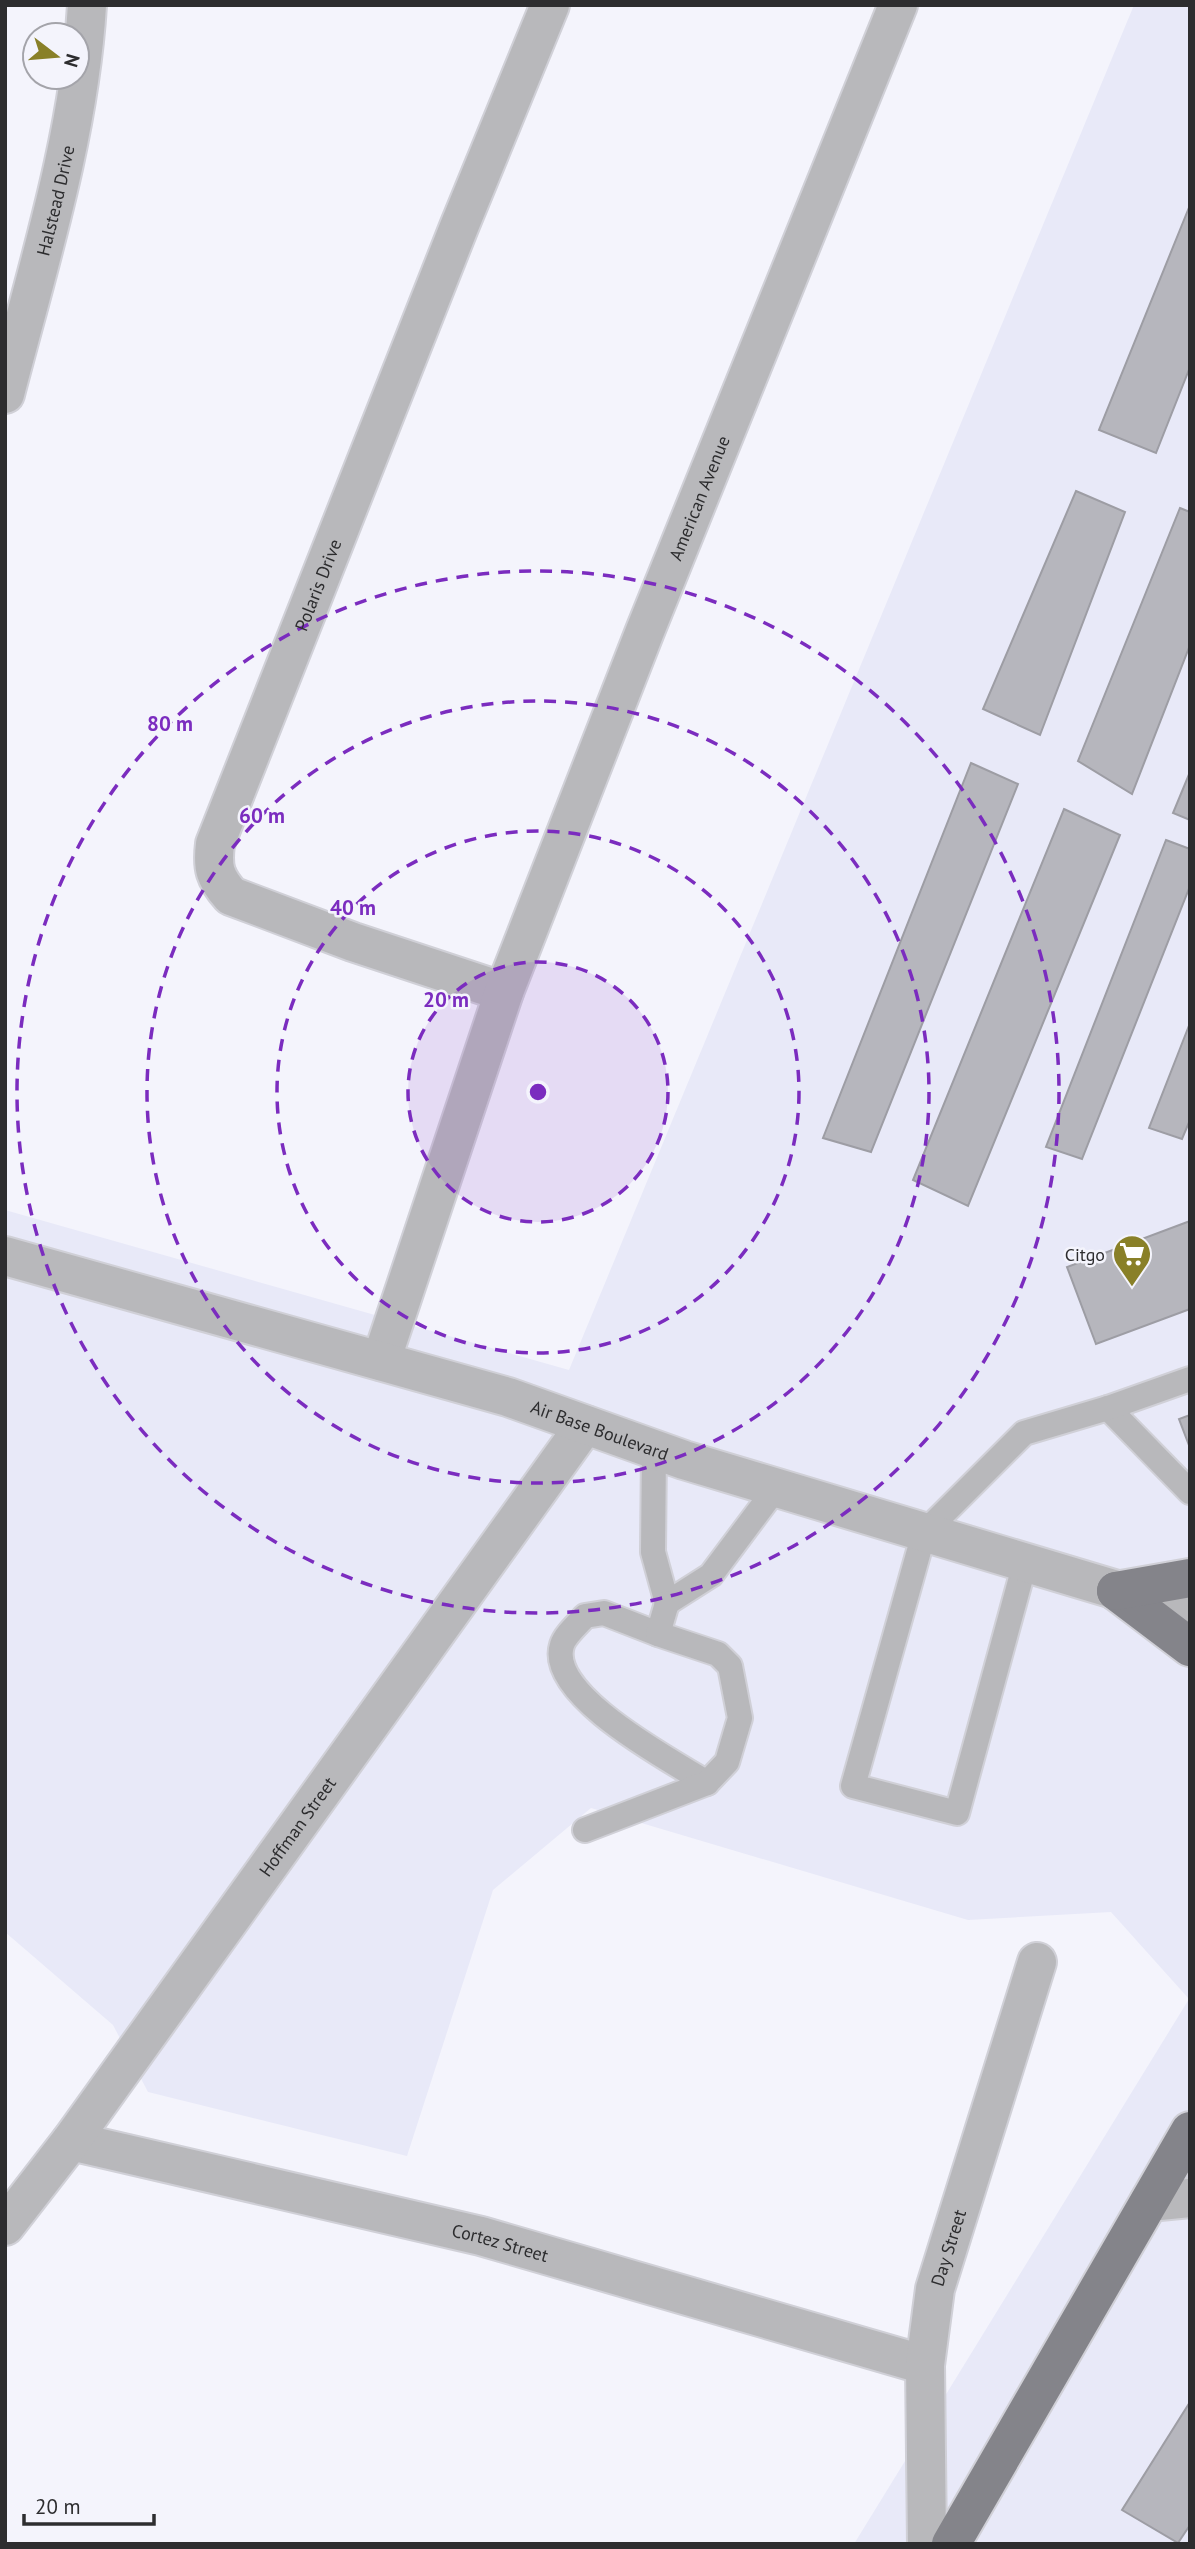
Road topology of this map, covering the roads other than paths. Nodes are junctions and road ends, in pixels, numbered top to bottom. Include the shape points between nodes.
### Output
1 (87, 5) edge
2 (550, 5) edge
3 (898, 5) edge
4 (5, 394) edge
5 (504, 992) junction
6 (5, 1256) edge
7 (381, 1361) junction
8 (1190, 1379) edge
9 (1108, 1408) junction
10 (585, 1425) junction
11 (654, 1450) junction
12 (776, 1488) junction
13 (1190, 1493) edge
14 (924, 1533) junction
15 (1025, 1563) junction
16 (1190, 1578) edge
17 (1116, 1591) junction
18 (667, 1603) junction
19 (1190, 1612) edge
20 (658, 1634) junction
21 (1190, 1647) edge
22 (707, 1783) junction
23 (585, 1830) dead end
24 (1037, 1962) dead end
25 (1190, 2131) edge
26 (71, 2141) junction
27 (1190, 2198) edge
28 (1149, 2202) junction
29 (5, 2226) edge
30 (925, 2365) junction
31 (927, 2544) edge
32 (951, 2544) edge

1 - 4 street, Halstead Drive via 74,112
2 - 5 street, Polaris Drive via 215,844 212,865 231,896
3 - 5 street, American Avenue
5 - 7 street, American Avenue
6 - 7 street, Air Base Boulevard
7 - 10 street, Air Base Boulevard via 508,1397
8 - 9 lane
9 - 13 lane
9 - 14 lane via 1024,1433
10 - 11 street, Air Base Boulevard
10 - 26 street, Hoffman Street
11 - 12 street, Air Base Boulevard
11 - 18 lane via 653,1552
12 - 14 street, Air Base Boulevard
12 - 18 lane via 711,1575
14 - 15 street, Air Base Boulevard
14 - 15 lane via 853,1786 957,1813
15 - 17 street, Air Base Boulevard
16 - 17 main road
17 - 19 street, Air Base Boulevard
17 - 21 main road
18 - 20 lane
20 - 22 lane via 718,1654 730,1666 740,1718 727,1762
20 - 22 lane via 604,1613 585,1615 562,1645 561,1665 578,1694 613,1724
22 - 23 lane
24 - 30 street, Day Street via 935,2289
25 - 28 main road
26 - 29 street, Hoffman Street
26 - 30 street, Cortez Street via 481,2236
27 - 28 street
28 - 32 main road
30 - 31 street, Day Street

